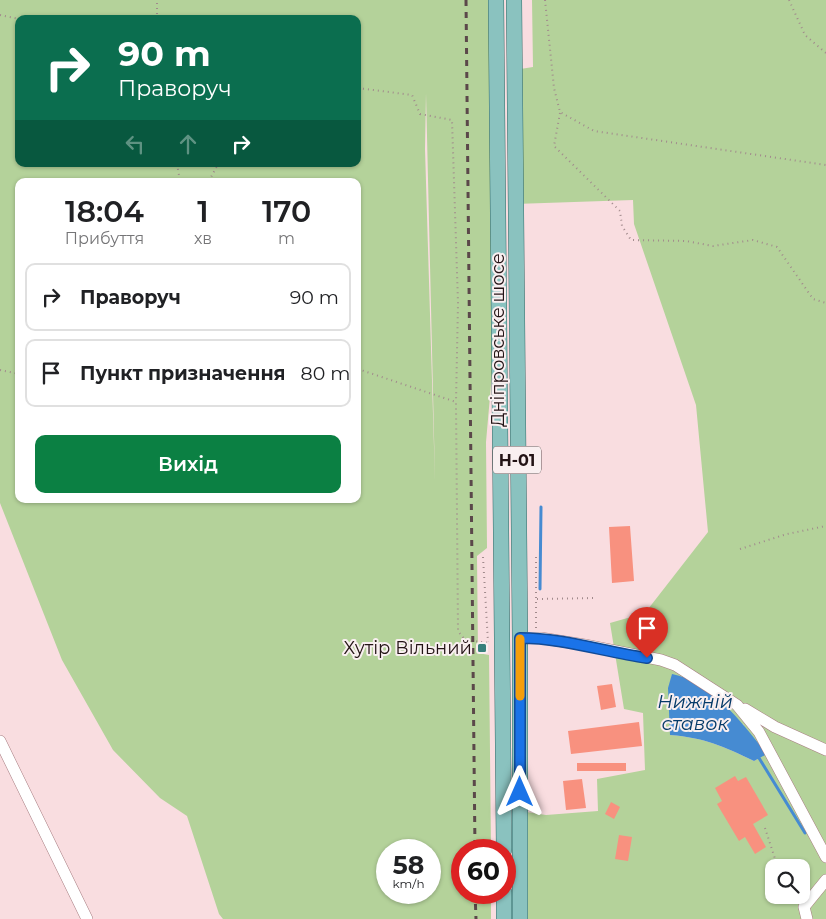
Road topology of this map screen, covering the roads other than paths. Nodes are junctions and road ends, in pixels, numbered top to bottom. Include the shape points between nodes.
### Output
1 (496, 0) edge
2 (514, 0) edge
3 (520, 638) junction
4 (737, 705) junction
5 (0, 741) edge
6 (826, 750) edge
7 (504, 839) edge
8 (826, 857) edge
9 (826, 880) edge
10 (504, 904) edge
11 (87, 919) edge
12 (504, 919) edge
13 (520, 919) edge
14 (807, 919) edge

1 - 7 main road, Дніпровське шосе / Н-01 via 495,644
2 - 3 main road, Дніпровське шосе / Н-01
3 - 4 street via 585,644 675,665
3 - 13 main road, Дніпровське шосе / Н-01
4 - 6 street
4 - 8 street via 760,732
5 - 11 street
9 - 14 street via 804,907
10 - 12 main road

